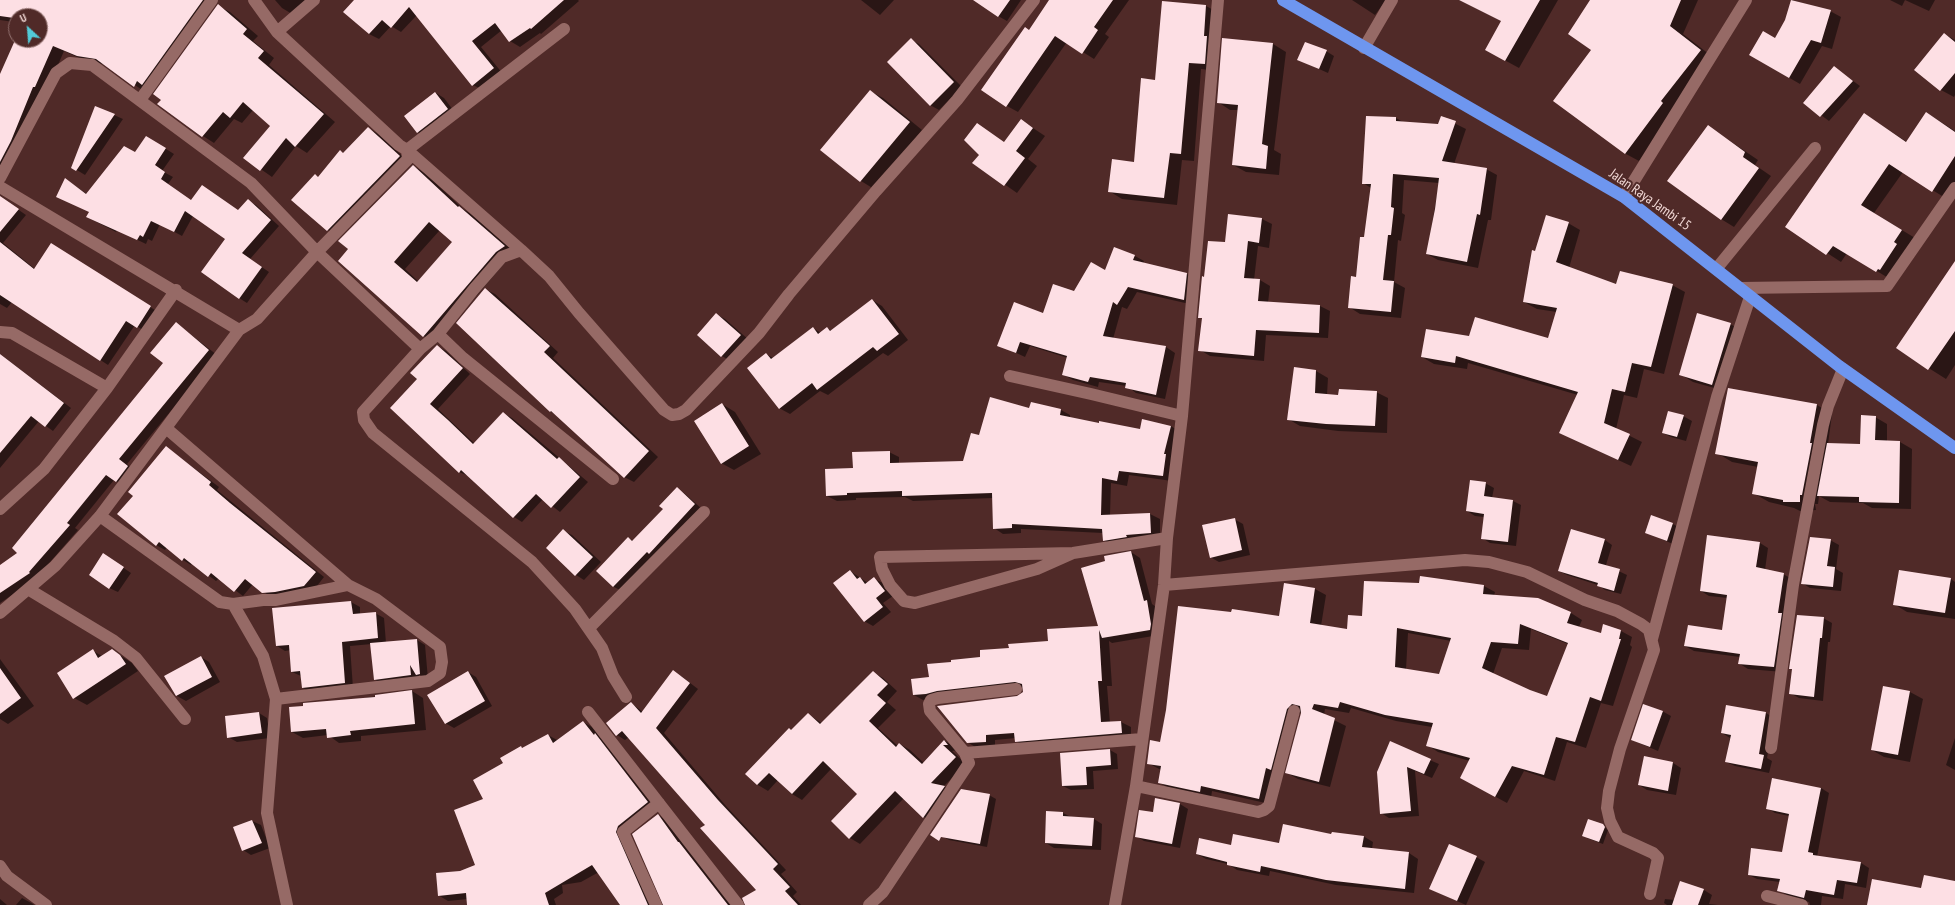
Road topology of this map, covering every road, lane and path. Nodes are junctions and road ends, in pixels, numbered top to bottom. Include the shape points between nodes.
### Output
1 (212, 0) edge
2 (254, 0) edge
3 (314, 0) edge
4 (1034, 0) edge
5 (1218, 0) edge
6 (1283, 0) edge
7 (1392, 0) edge
8 (1746, 0) edge
9 (564, 29) dead end
10 (277, 32) junction
11 (1364, 48) junction
12 (140, 100) junction
13 (1815, 148) dead end
14 (407, 150) junction
15 (0, 178) edge
16 (0, 187) edge
17 (1955, 188) edge
18 (1624, 197) junction
19 (521, 250) junction
20 (317, 252) junction
21 (1717, 268) junction
22 (1740, 288) junction
23 (176, 290) junction
24 (1750, 297) junction
25 (239, 330) junction
26 (0, 332) edge
27 (438, 334) junction
28 (420, 349) junction
29 (1843, 369) junction
30 (1010, 376) dead end
31 (108, 388) junction
32 (1182, 416) junction
33 (166, 428) junction
34 (1955, 448) edge
35 (613, 479) dead end
36 (0, 509) edge
37 (704, 512) dead end
38 (100, 516) junction
39 (1167, 538) junction
40 (1073, 553) junction
41 (348, 585) junction
42 (1164, 586) junction
43 (28, 589) junction
44 (233, 604) junction
45 (0, 613) edge
46 (590, 628) junction
47 (1652, 639) junction
48 (1016, 689) dead end
49 (626, 697) dead end
50 (276, 699) junction
51 (588, 712) dead end
52 (1294, 712) dead end
53 (185, 719) dead end
54 (1142, 739) junction
55 (1771, 748) dead end
56 (965, 753) junction
57 (1136, 786) junction
58 (659, 803) junction
59 (0, 866) edge
60 (1650, 894) dead end
61 (1767, 896) dead end
62 (46, 905) edge
63 (287, 905) edge
64 (656, 905) edge
65 (738, 905) edge
66 (869, 905) edge
67 (1115, 905) edge
68 (1802, 905) edge

1 - 12 street
2 - 10 street
3 - 10 street
4 - 19 street via 957,100 866,203 759,333 695,401 679,414 672,415 664,410 549,276
5 - 32 street
6 - 11 highway, Jalan Raya Jambi 15
7 - 11 street
8 - 18 street
9 - 14 street
10 - 14 street
11 - 18 highway, Jalan Raya Jambi 15
12 - 15 street via 92,65 70,63 56,73
12 - 20 street via 251,183
13 - 21 street
14 - 19 street
14 - 20 street via 408,159
16 - 23 street
17 - 22 street via 1887,286
18 - 21 highway, Jalan Raya Jambi 15
19 - 27 street via 502,257
20 - 25 street via 257,319
20 - 28 street
21 - 22 highway, Jalan Raya Jambi 15
22 - 24 highway, Jalan Raya Jambi 15
23 - 25 street
23 - 31 street
24 - 29 highway, Jalan Raya Jambi 15
24 - 47 street via 1717,397
25 - 33 street
26 - 31 street via 12,332
27 - 28 street
27 - 35 street
28 - 46 street via 364,412 364,420 373,433 532,562
29 - 34 highway, Jalan Raya Jambi 15
29 - 55 street via 1823,425 1793,585
30 - 32 street
31 - 36 street via 44,469
32 - 39 street
33 - 38 street
33 - 41 street
37 - 46 street
38 - 43 street via 55,566
38 - 44 street via 220,602
39 - 40 street
39 - 42 street
40 - 40 street via 1037,569 915,603 904,601 890,585 882,569 880,557
41 - 44 street via 276,600
41 - 50 street via 376,599 440,647 440,672 428,681
42 - 47 street via 1465,560 1489,562 1527,572 1585,600 1617,611 1649,630
42 - 54 street
43 - 45 street
43 - 53 street via 114,641 136,658
44 - 50 street via 263,656
46 - 49 street
47 - 60 street via 1654,650 1620,749 1607,808 1618,837 1653,853 1658,858
48 - 56 street via 931,700 928,704 930,711
50 - 63 street via 267,813
51 - 58 street
52 - 57 street via 1268,806 1264,810 1258,812
54 - 56 street
54 - 57 street
56 - 66 street via 969,763 883,892
57 - 67 street
58 - 64 street via 623,832
58 - 65 street
59 - 62 street via 7,876
61 - 68 street

